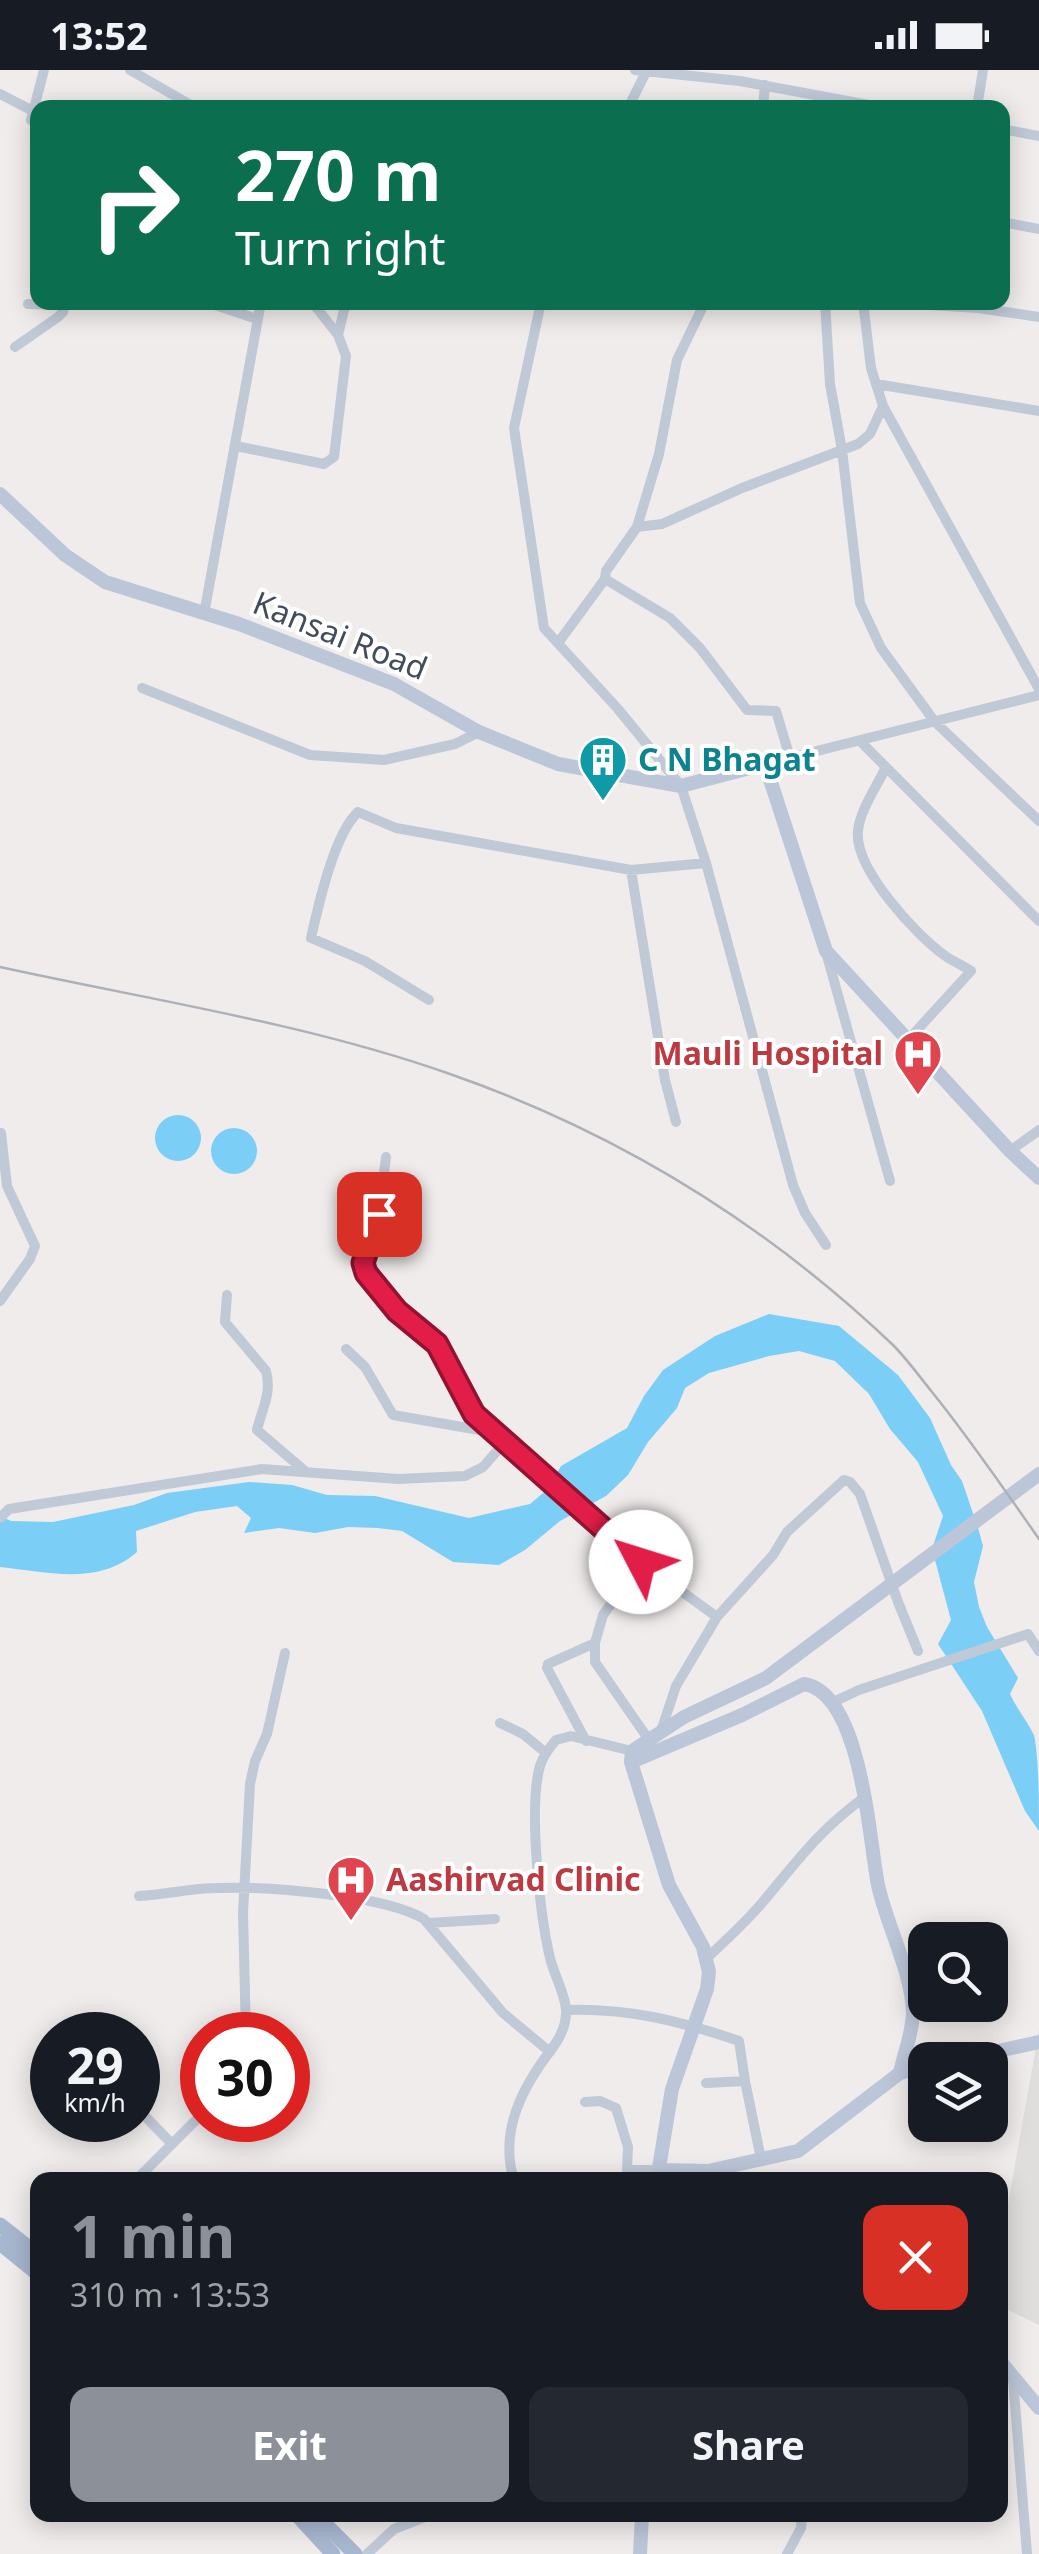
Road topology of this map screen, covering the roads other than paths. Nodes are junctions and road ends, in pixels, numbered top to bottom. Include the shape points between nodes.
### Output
1 (44, 70) edge
2 (130, 70) edge
3 (983, 70) edge
4 (640, 71) edge
5 (741, 75) edge
6 (766, 85) junction
7 (0, 94) edge
8 (36, 100) edge
9 (182, 100) edge
10 (631, 100) edge
11 (764, 100) edge
12 (827, 100) edge
13 (978, 100) edge
14 (30, 109) edge
15 (1010, 131) edge
16 (1039, 136) edge
17 (1010, 224) edge
18 (1039, 229) edge
19 (62, 310) edge
20 (230, 310) edge
21 (259, 310) edge
22 (318, 310) edge
23 (344, 310) edge
24 (539, 310) edge
25 (702, 310) edge
26 (825, 310) edge
27 (864, 310) edge
28 (992, 310) edge
29 (1039, 317) edge
30 (256, 319) junction
31 (338, 335) junction
32 (15, 347) dead end
33 (876, 384) junction
34 (883, 406) junction
35 (1039, 411) edge
36 (236, 446) junction
37 (842, 450) junction
38 (0, 494) edge
39 (636, 527) junction
40 (605, 580) junction
41 (204, 614) junction
42 (558, 644) junction
43 (142, 688) dead end
44 (1039, 692) edge
45 (935, 722) junction
46 (479, 732) junction
47 (860, 741) junction
48 (790, 758) junction
49 (765, 764) junction
50 (886, 767) junction
51 (680, 786) junction
52 (1039, 821) edge
53 (706, 863) junction
54 (631, 870) junction
55 (1039, 921) edge
56 (826, 951) junction
57 (429, 1000) dead end
58 (908, 1040) junction
59 (676, 1122) dead end
60 (1039, 1130) edge
61 (1, 1133) edge
62 (1010, 1151) junction
63 (386, 1157) dead end
64 (1039, 1178) edge
65 (890, 1181) dead end
66 (826, 1245) dead end
67 (228, 1295) dead end
68 (0, 1300) edge
69 (346, 1349) dead end
70 (492, 1432) junction
71 (505, 1442) junction
72 (306, 1472) junction
73 (1039, 1474) edge
74 (2, 1512) edge
75 (641, 1562) junction
76 (717, 1617) junction
77 (595, 1644) junction
78 (918, 1651) dead end
79 (1039, 1652) edge
80 (284, 1653) dead end
81 (831, 1703) junction
82 (500, 1723) dead end
83 (655, 1736) junction
84 (586, 1741) junction
85 (546, 1753) junction
86 (631, 1757) junction
87 (866, 1796) junction
88 (244, 1889) junction
89 (139, 1896) dead end
90 (495, 1919) dead end
91 (428, 1923) junction
92 (706, 1959) junction
93 (566, 2010) junction
94 (246, 2012) edge
95 (694, 2026) junction
96 (1039, 2042) edge
97 (1008, 2049) edge
98 (550, 2052) junction
99 (908, 2071) edge
100 (900, 2073) junction
101 (745, 2081) junction
102 (706, 2083) dead end
103 (585, 2102) dead end
104 (160, 2131) edge
105 (180, 2136) edge
106 (172, 2144) junction
107 (761, 2159) junction
108 (708, 2171) joint
109 (144, 2172) edge
110 (511, 2172) edge
111 (640, 2172) edge
112 (658, 2172) edge
113 (696, 2172) edge
114 (0, 2225) edge
115 (0, 2243) edge
116 (30, 2249) edge
117 (30, 2267) edge
118 (1008, 2371) edge
119 (1014, 2379) junction
120 (1039, 2408) edge
121 (303, 2522) edge
122 (323, 2522) edge
123 (412, 2522) edge
124 (642, 2522) edge
125 (801, 2522) edge
126 (333, 2554) edge
127 (355, 2554) edge
128 (367, 2554) edge
129 (640, 2554) edge
130 (786, 2554) edge
131 (1027, 2554) edge

1 - 8 street
2 - 9 street
3 - 13 street
4 - 5 street
4 - 10 street
5 - 6 street
6 - 11 street
6 - 12 street
7 - 14 street
15 - 16 street
17 - 18 street
19 - 32 street
20 - 30 street
21 - 30 street
22 - 31 street
23 - 31 street
24 - 42 street via 514,428 544,628
25 - 39 street via 677,360
26 - 37 street
27 - 33 street
28 - 29 street
30 - 36 street
31 - 36 street via 346,356 334,457 324,464
33 - 34 street
33 - 35 street
34 - 37 street via 864,440
34 - 44 street
36 - 41 street
37 - 39 street via 662,524
37 - 45 street via 860,603 881,648
38 - 41 street, Kansai Road via 105,582
39 - 40 street
40 - 42 street
40 - 48 street via 670,618 748,710 776,711
41 - 46 street, Kansai Road via 394,684
42 - 51 street
43 - 46 street via 310,756 384,760 456,744
44 - 45 street
45 - 47 street
45 - 52 street
46 - 51 street, Kansai Road via 558,764
47 - 48 street
47 - 50 street
48 - 49 street
49 - 51 street
49 - 56 street
50 - 55 street
50 - 58 street via 857,832 872,878 944,956 971,970
51 - 53 street
53 - 54 street
53 - 66 street via 787,1166
54 - 57 street via 396,828 358,812 341,841 312,938
54 - 59 street
56 - 58 street
56 - 65 street
58 - 62 street
60 - 62 street
61 - 68 street via 7,1186 35,1246
62 - 64 street
63 - 70 street via 363,1269 397,1311 437,1344 466,1402
67 - 72 street via 225,1322 266,1370 266,1405 257,1430
69 - 70 street via 393,1415
70 - 71 street
71 - 72 street via 466,1476
71 - 75 street
72 - 74 street via 262,1469
73 - 83 street via 766,1678
75 - 76 street
75 - 77 street via 603,1615
76 - 78 street via 787,1532 844,1480 860,1494
76 - 83 street
77 - 83 street via 595,1662
77 - 84 street via 547,1668
79 - 81 street via 1028,1634
80 - 88 street via 252,1771
81 - 86 street via 804,1684
81 - 87 street via 861,1768
82 - 85 street
83 - 86 street
84 - 85 street via 556,1740
84 - 86 street
85 - 93 street via 535,1809 538,1874 550,1962
86 - 92 street via 669,1885
87 - 92 street via 804,1849 760,1906
87 - 100 street via 879,1888 913,2013
88 - 89 street
88 - 91 street via 396,1906
88 - 94 street
90 - 91 street
91 - 98 street via 503,2013
92 - 95 street via 707,1989
93 - 95 street via 611,2009
93 - 98 street
95 - 101 street via 739,2040
95 - 112 street via 672,2089
96 - 97 street
98 - 110 street via 511,2119
99 - 100 street
100 - 107 street via 798,2151
101 - 102 street
101 - 107 street
103 - 111 street via 616,2108 628,2170
104 - 106 street
105 - 106 street
106 - 109 street
107 - 108 street
108 - 113 street
114 - 116 main road
115 - 117 main road
118 - 119 street
119 - 120 street
119 - 131 street
121 - 126 main road
122 - 127 main road
123 - 128 street
124 - 129 street
125 - 130 street

